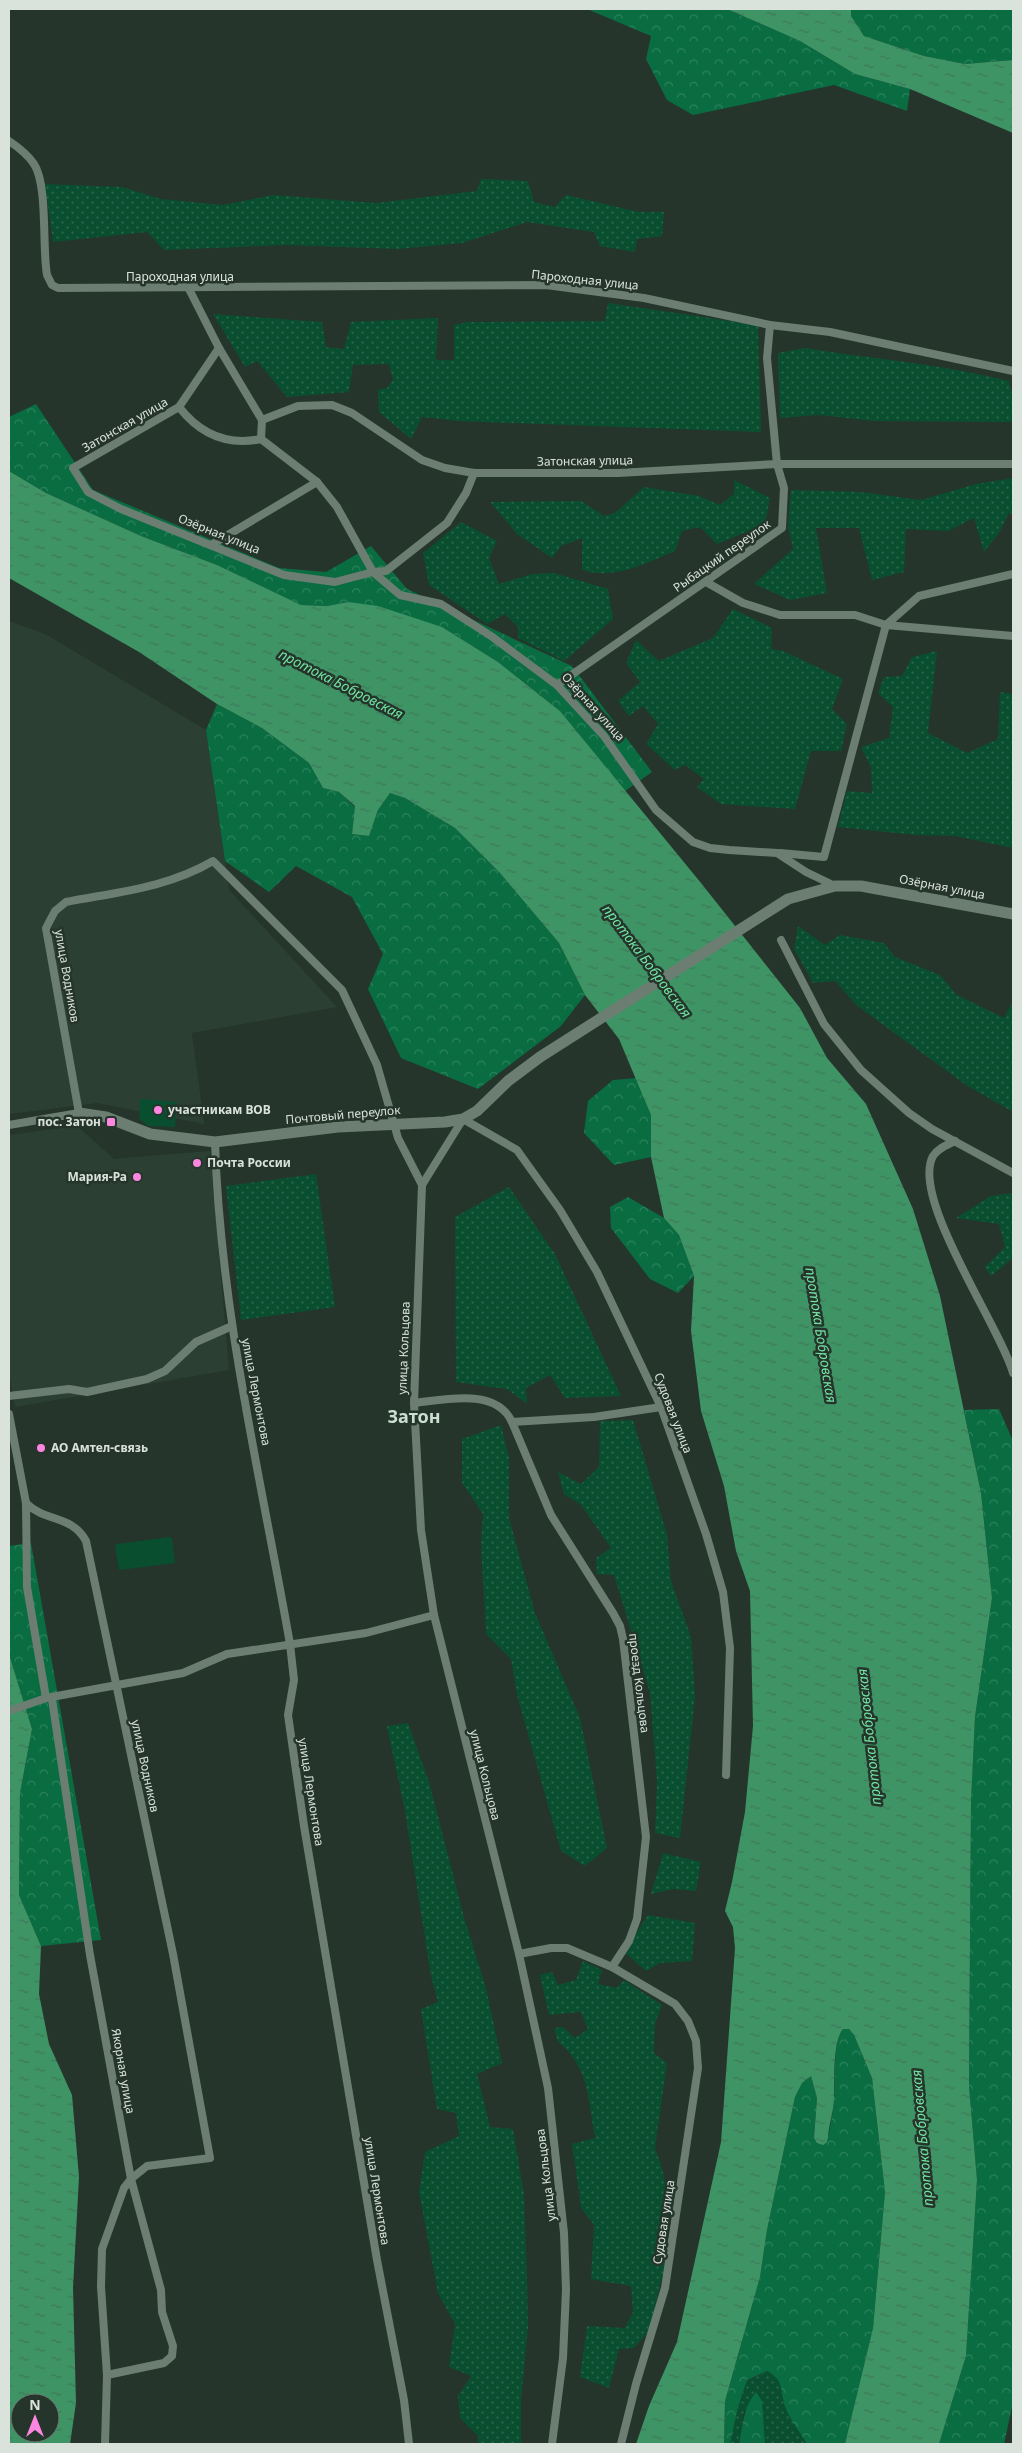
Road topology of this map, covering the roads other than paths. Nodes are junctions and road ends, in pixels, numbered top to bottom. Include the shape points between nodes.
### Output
1 (9, 141) edge
2 (188, 289) junction
3 (770, 325) junction
4 (219, 348) junction
5 (1013, 371) edge
6 (179, 407) junction
7 (262, 420) junction
8 (261, 439) junction
9 (777, 464) junction
10 (1013, 464) edge
11 (73, 468) joint
12 (474, 473) junction
13 (317, 482) junction
14 (211, 545) junction
15 (373, 572) junction
16 (1013, 574) edge
17 (706, 582) junction
18 (886, 625) junction
19 (1013, 636) edge
20 (557, 685) junction
21 (778, 853) junction
22 (835, 886) junction
23 (1013, 914) edge
24 (781, 940) dead end
25 (79, 1113) junction
26 (463, 1119) junction
27 (393, 1124) junction
28 (9, 1125) edge
29 (955, 1141) junction
30 (215, 1142) junction
31 (1013, 1173) edge
32 (422, 1185) junction
33 (232, 1326) junction
34 (1013, 1368) edge
35 (9, 1396) edge
36 (414, 1403) junction
37 (661, 1406) junction
38 (9, 1414) edge
39 (512, 1422) junction
40 (26, 1503) junction
41 (434, 1615) junction
42 (290, 1644) junction
43 (116, 1685) junction
44 (49, 1698) junction
45 (9, 1711) edge
46 (726, 1775) dead end
47 (519, 1954) junction
48 (612, 1967) junction
49 (130, 2178) junction
50 (108, 2375) junction
51 (105, 2444) edge
52 (409, 2444) edge
53 (552, 2444) edge
54 (621, 2444) edge

1 - 2 street, Пароходная улица via 35,165 41,191 46,275 52,285 58,288
2 - 3 street, Пароходная улица via 546,285 644,298
2 - 4 street
3 - 5 street, Пароходная улица via 830,332
3 - 9 street, Рыбацкий переулок via 768,358
4 - 6 street, Затонская улица
4 - 7 street
6 - 8 street via 190,421 217,438 241,442
6 - 11 street, Затонская улица
7 - 8 street
7 - 12 street, Затонская улица via 298,406 332,405 352,413 422,460
8 - 13 street, Озёрная улица
9 - 10 street, Затонская улица
9 - 12 street, Затонская улица via 618,473
9 - 17 street, Рыбацкий переулок via 784,488 782,528
11 - 14 street, Озёрная улица via 88,492 121,509
12 - 15 street, Озёрная улица via 466,493 447,522 386,571
13 - 14 street
13 - 15 street, Озёрная улица via 337,507
14 - 15 street, Озёрная улица via 284,575 335,582
15 - 20 street, Озёрная улица via 400,595 441,604 492,636
16 - 18 street via 919,596
17 - 18 street via 743,603 780,615 855,615
17 - 20 street, Рыбацкий переулок
18 - 19 street
18 - 21 street via 824,857
20 - 21 street, Озёрная улица via 604,736 656,810 693,842 710,848
21 - 22 street, Озёрная улица
22 - 23 street, Озёрная улица via 860,886
22 - 26 street, Озёрная улица via 788,899 767,912 540,1057 477,1111
24 - 29 street via 824,1024 862,1070 909,1113
25 - 27 street, улица Водников via 46,928 49,920 66,902 165,883 213,861 342,990 377,1065
25 - 28 street
25 - 30 street, Почтовый переулок via 100,1115 150,1134
26 - 27 street, Почтовый переулок
26 - 32 street, улица Кольцова
26 - 37 street, Судовая улица via 516,1150 560,1210 597,1272
27 - 30 street, Почтовый переулок via 338,1127
27 - 32 street
29 - 31 street
29 - 34 street via 934,1155 930,1184 957,1257
30 - 33 street, улица Лермонтова via 222,1253
32 - 36 street, улица Кольцова
33 - 35 street via 196,1342 165,1371 147,1379 86,1392 69,1389
33 - 42 street, улица Лермонтова
36 - 39 street, проезд Кольцова via 464,1398 483,1401 498,1404
36 - 41 street, улица Кольцова via 422,1530
37 - 39 street via 594,1417
37 - 46 street, Судовая улица via 723,1592 730,1648
38 - 40 street
39 - 48 street, проезд Кольцова via 551,1515 613,1613 623,1639 646,1837 637,1919 629,1940
40 - 43 street, улица Водников via 41,1514 71,1523 81,1531 86,1541
40 - 44 street, Якорная улица via 27,1587
41 - 42 street via 366,1633
41 - 47 street, улица Кольцова
42 - 43 street via 227,1654 183,1673
42 - 52 street, улица Лермонтова via 294,1680 288,1715 304,1826
43 - 44 street
43 - 49 street, улица Водников via 182,1999 210,2158 147,2166
44 - 45 street
44 - 49 street, Якорная улица
47 - 48 street via 567,1948
47 - 53 street, улица Кольцова via 548,2088 564,2233 563,2358
48 - 54 street, Судовая улица via 675,2004 688,2021 696,2041 698,2068 665,2288
49 - 50 street via 102,2249 100,2287
49 - 50 street, Якорная улица via 161,2290 162,2312 173,2346 172,2356 164,2363
50 - 51 street

